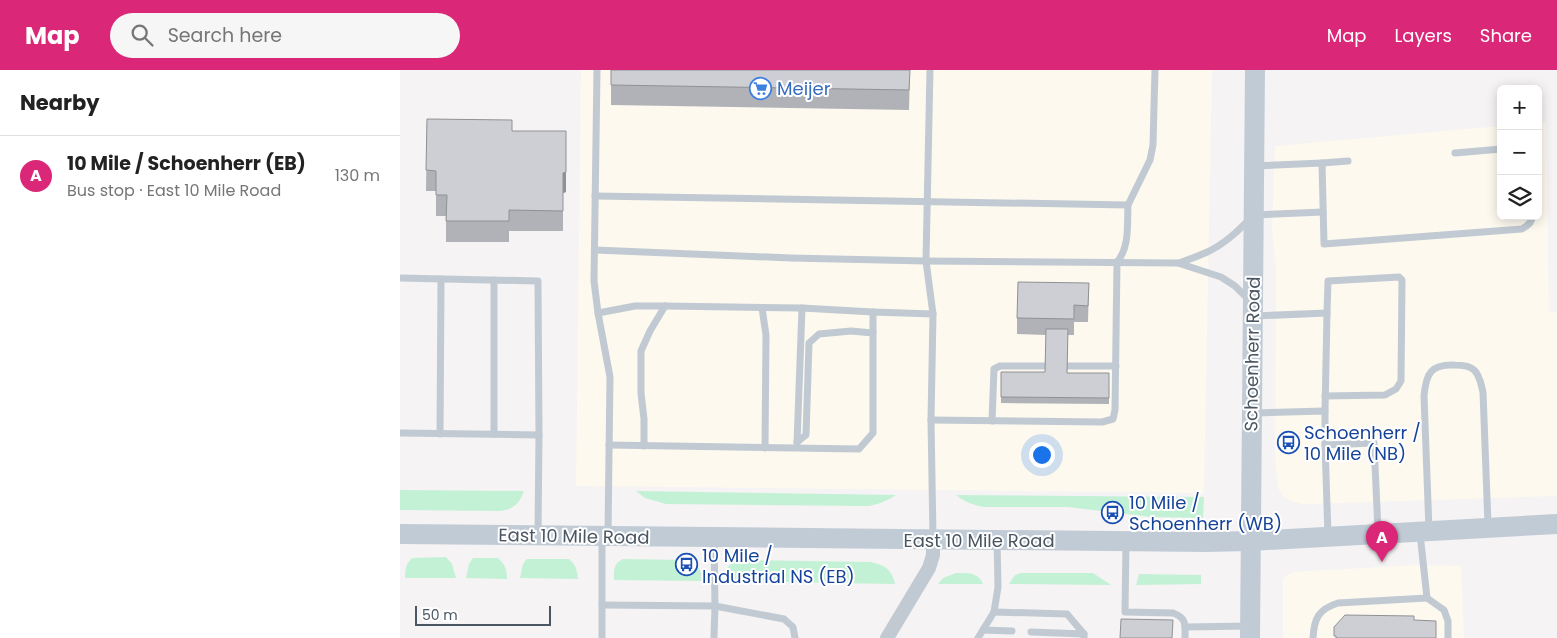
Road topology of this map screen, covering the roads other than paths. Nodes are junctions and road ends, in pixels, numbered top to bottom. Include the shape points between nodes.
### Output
1 (597, 70) edge
2 (930, 70) edge
3 (1155, 70) edge
4 (1255, 70) edge
5 (1497, 149) edge
6 (1455, 153) dead end
7 (1348, 161) dead end
8 (1322, 163) junction
9 (1255, 166) junction
10 (595, 196) junction
11 (927, 202) junction
12 (1128, 205) junction
13 (1323, 212) junction
14 (1254, 215) junction
15 (1531, 220) edge
16 (595, 250) junction
17 (926, 261) junction
18 (1117, 262) junction
19 (1178, 263) junction
20 (400, 278) edge
21 (441, 279) junction
22 (494, 280) junction
23 (665, 306) junction
24 (762, 308) junction
25 (802, 308) junction
26 (1253, 310) junction
27 (873, 312) junction
28 (598, 313) junction
29 (1327, 313) junction
30 (933, 314) junction
31 (873, 333) junction
32 (1116, 366) junction
33 (1325, 396) junction
34 (1324, 410) junction
35 (1252, 413) junction
36 (931, 420) junction
37 (992, 421) junction
38 (400, 433) edge
39 (440, 434) junction
40 (494, 434) junction
41 (538, 435) junction
42 (609, 445) junction
43 (797, 445) junction
44 (1325, 445) junction
45 (644, 446) junction
46 (765, 448) junction
47 (1557, 524) edge
48 (1489, 528) junction
49 (1425, 532) junction
50 (400, 534) edge
51 (1378, 534) junction
52 (538, 535) junction
53 (605, 536) junction
54 (1328, 536) junction
55 (714, 538) junction
56 (933, 540) junction
57 (997, 540) junction
58 (1126, 541) junction
59 (1251, 541) junction
60 (1427, 598) junction
61 (602, 605) junction
62 (715, 606) junction
63 (994, 612) junction
64 (1185, 627) junction
65 (983, 630) junction
66 (1012, 631) dead end
67 (1031, 632) dead end
68 (1250, 632) edge
69 (1084, 636) edge
70 (714, 637) dead end
71 (602, 638) edge
72 (796, 638) edge
73 (887, 638) edge
74 (978, 638) edge
75 (1185, 638) edge
76 (1314, 638) edge
77 (1448, 638) edge

1 - 10 lane
2 - 11 lane
3 - 12 lane via 1150,160
4 - 9 main road, Schoenherr Road
5 - 6 lane
7 - 8 lane
8 - 9 lane
8 - 13 lane
9 - 14 main road, Schoenherr Road
10 - 11 lane
10 - 16 lane
11 - 12 lane
11 - 17 lane
12 - 18 lane via 1125,248
13 - 14 lane
13 - 15 lane via 1324,244 1522,229
14 - 19 lane via 1224,242 1206,253
14 - 26 main road, Schoenherr Road
16 - 17 lane
16 - 28 lane
17 - 18 lane
17 - 30 lane
18 - 19 lane
18 - 32 lane
19 - 26 lane via 1235,286
20 - 21 lane
21 - 22 lane
21 - 39 lane
22 - 40 lane
22 - 41 lane via 538,281
23 - 24 lane
23 - 28 lane via 635,306
23 - 45 lane via 641,351
24 - 25 lane
24 - 46 lane via 766,335
25 - 27 lane
25 - 43 lane
26 - 29 lane
26 - 35 main road, Schoenherr Road
27 - 30 lane
27 - 31 lane
28 - 42 lane via 610,377
29 - 33 lane
29 - 33 lane via 1328,281 1399,277 1402,280 1401,381 1396,389 1385,395
30 - 36 lane
31 - 43 lane via 819,334 809,343 806,435
31 - 43 lane via 873,433 859,449
32 - 37 lane via 1113,419 1102,422
32 - 37 lane via 1000,366 994,369
33 - 34 lane
34 - 35 lane
34 - 44 lane
35 - 59 main road, Schoenherr Road
36 - 37 lane
36 - 56 lane
38 - 39 lane
39 - 40 lane
40 - 41 lane
41 - 52 lane
42 - 45 lane
42 - 53 lane
43 - 46 lane
44 - 51 lane via 1374,443
44 - 54 lane
45 - 46 lane
47 - 48 main road, East 10 Mile Road
48 - 49 main road, East 10 Mile Road
48 - 49 lane via 1480,379 1475,370 1445,365 1428,374 1425,383
49 - 51 main road, East 10 Mile Road
49 - 60 lane
50 - 52 main road, East 10 Mile Road
51 - 54 main road, East 10 Mile Road
52 - 53 main road, East 10 Mile Road
53 - 55 main road, East 10 Mile Road
53 - 61 lane
54 - 59 main road, East 10 Mile Road
55 - 56 main road, East 10 Mile Road
55 - 62 lane
56 - 57 main road, East 10 Mile Road
56 - 73 street via 929,568
57 - 58 main road, East 10 Mile Road
57 - 63 lane via 998,587
58 - 59 main road, East 10 Mile Road
58 - 64 lane via 1125,612 1174,613 1181,616
59 - 68 main road, Schoenherr Road
60 - 76 lane via 1338,602 1317,616
60 - 77 lane via 1444,610
61 - 62 lane
61 - 71 lane
62 - 70 lane
62 - 72 lane via 784,619 793,627
63 - 65 lane
63 - 69 lane via 1068,614
64 - 68 lane
64 - 75 lane
65 - 66 lane
65 - 74 lane
67 - 69 lane

